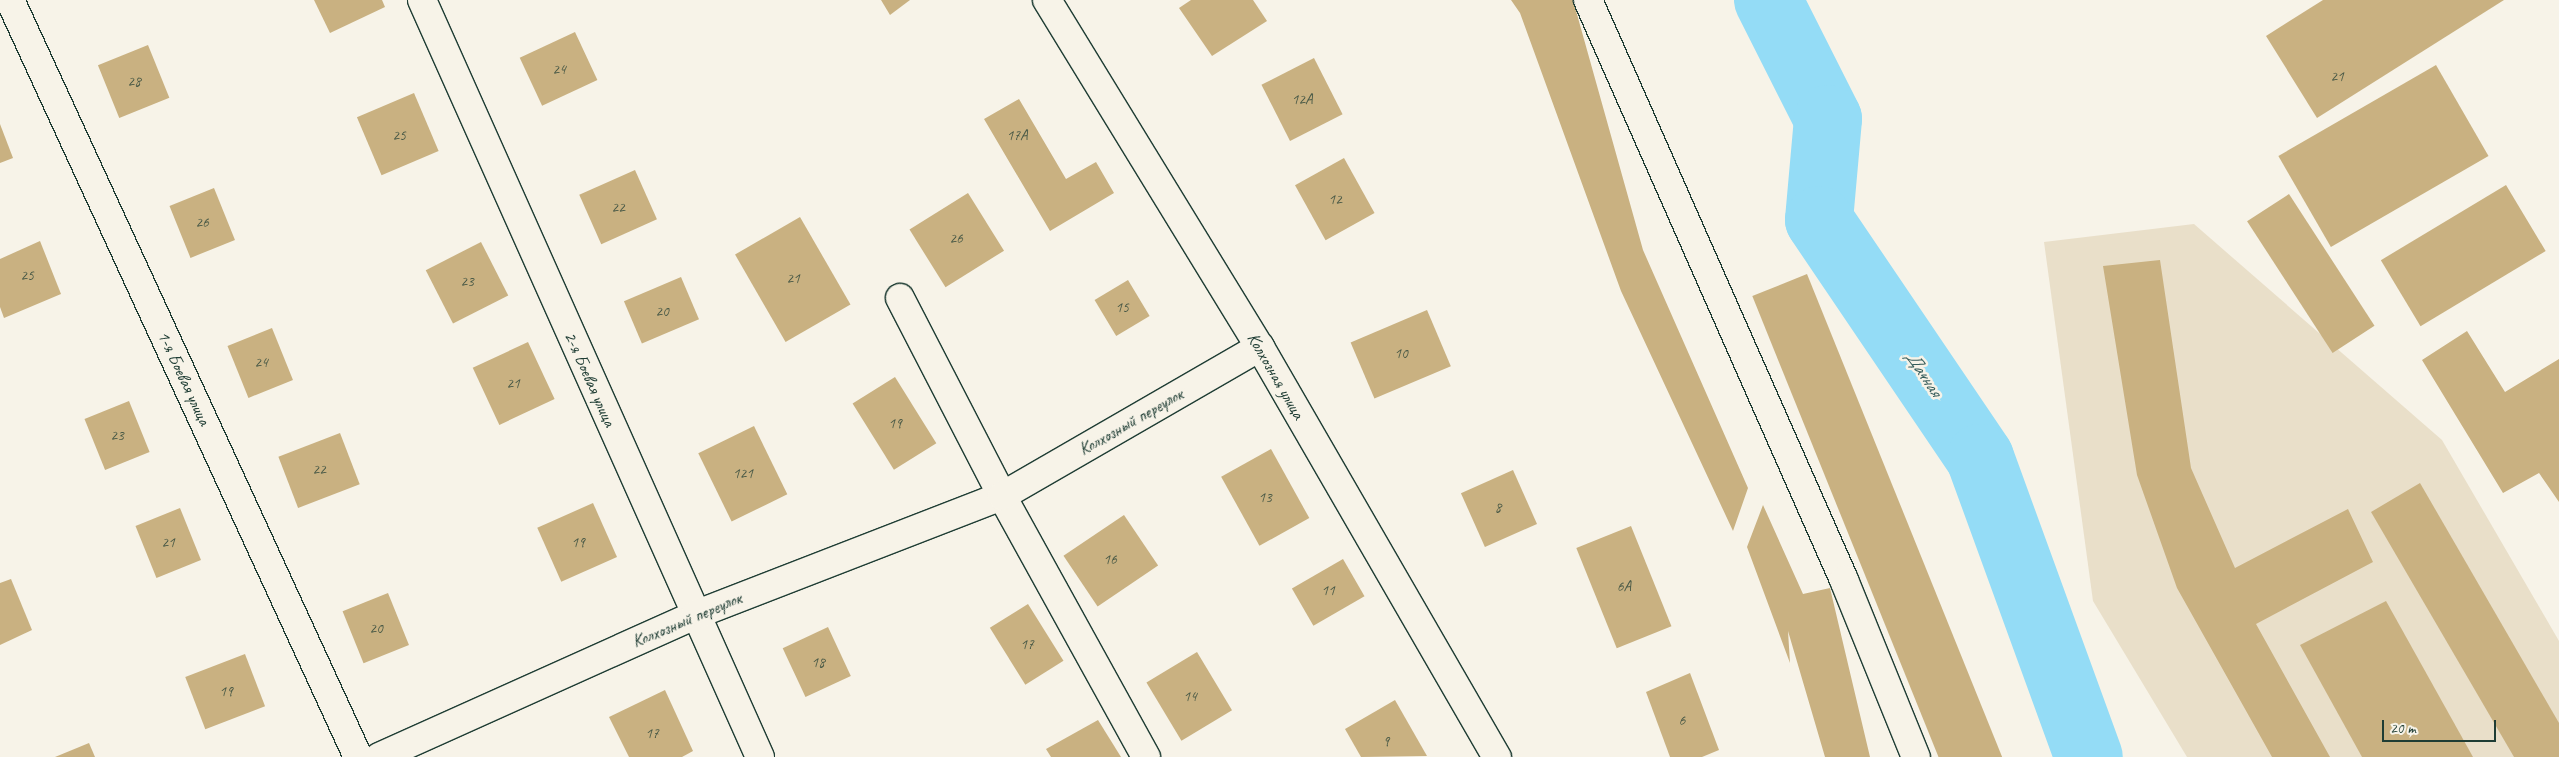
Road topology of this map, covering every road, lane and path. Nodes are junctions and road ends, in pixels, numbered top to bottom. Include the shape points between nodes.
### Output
1 (10, 0) edge
2 (422, 0) edge
3 (1047, 0) edge
4 (1588, 0) edge
5 (900, 298) dead end
6 (1260, 347) junction
7 (1002, 496) junction
8 (696, 615) junction
9 (358, 757) edge
10 (379, 757) edge
11 (760, 757) edge
12 (1146, 757) edge
13 (1497, 757) edge
14 (1916, 757) edge

1 - 9 street, 1-я Боевая улица
2 - 8 street, 2-я Боевая улица
3 - 6 street, Колхозная улица
4 - 14 street via 1844,580
5 - 7 street
6 - 7 street, Колхозный переулок
6 - 13 street, Колхозная улица
7 - 8 street, Колхозный переулок
7 - 12 street
8 - 10 street, Колхозный переулок
8 - 11 street, 2-я Боевая улица

